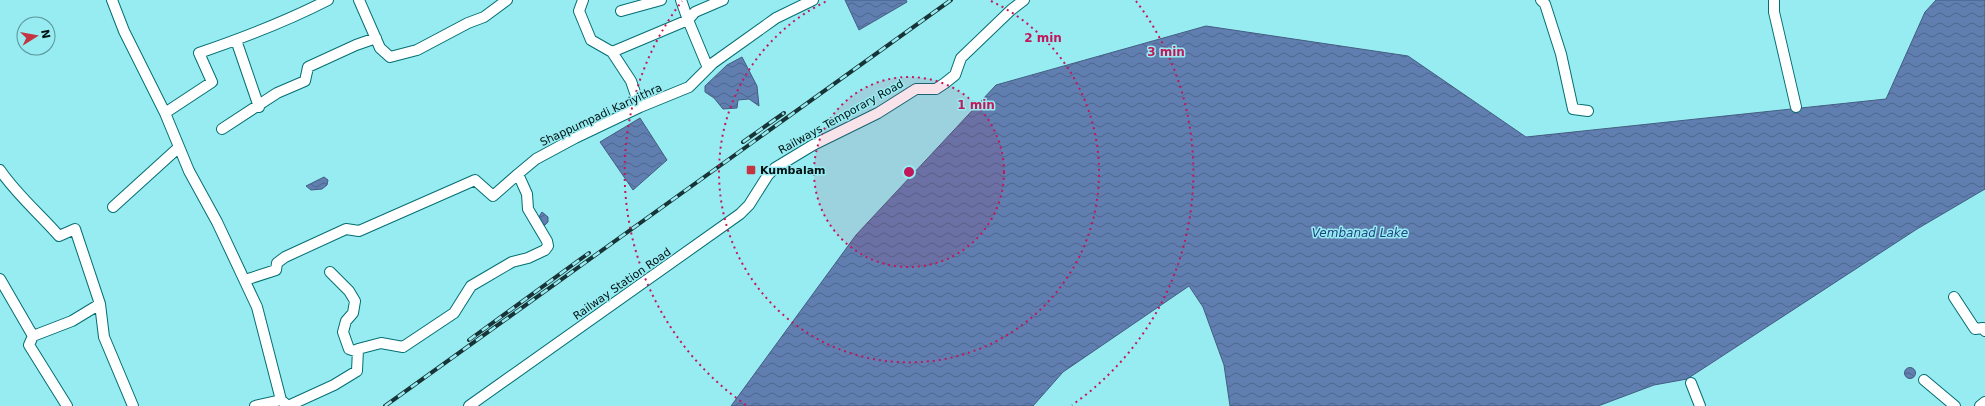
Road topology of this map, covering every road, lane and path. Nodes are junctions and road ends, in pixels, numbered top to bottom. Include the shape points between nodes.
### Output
1 (112, 0) edge
2 (328, 0) edge
3 (359, 0) edge
4 (507, 0) edge
5 (583, 0) edge
6 (661, 0) edge
7 (681, 0) edge
8 (723, 0) edge
9 (813, 0) edge
10 (1024, 0) edge
11 (1541, 0) edge
12 (1774, 0) edge
13 (621, 11) dead end
14 (688, 20) junction
15 (376, 38) junction
16 (236, 40) junction
17 (612, 52) junction
18 (708, 68) junction
19 (258, 106) junction
20 (1796, 106) dead end
21 (640, 107) junction
22 (1588, 111) dead end
23 (165, 113) junction
24 (222, 129) dead end
25 (178, 148) junction
26 (775, 168) joint
27 (0, 170) edge
28 (518, 174) junction
29 (113, 207) dead end
30 (330, 272) dead end
31 (0, 279) edge
32 (245, 280) junction
33 (1954, 297) dead end
34 (100, 304) junction
35 (1985, 331) edge
36 (33, 336) junction
37 (358, 352) junction
38 (1924, 380) dead end
39 (1691, 382) dead end
40 (1985, 402) edge
41 (286, 404) edge
42 (67, 406) edge
43 (133, 406) edge
44 (255, 406) edge
45 (469, 406) edge
46 (1700, 406) edge
47 (1955, 406) edge
48 (1980, 406) edge

1 - 23 street via 124,31
2 - 16 street
3 - 15 street
4 - 15 street via 484,17 417,50 390,57 380,48
5 - 17 street via 579,11 591,40
6 - 13 street
7 - 14 street
8 - 14 street via 694,12
9 - 18 street, Shappumpadi Kariyithra via 776,18
10 - 26 street, Railways Temporary Road via 961,58 955,75 945,83 936,89 916,89 878,113 813,145
11 - 22 street via 1545,4 1561,54 1573,109
12 - 20 street via 1774,12
14 - 17 street
14 - 18 street
15 - 19 street via 308,67 305,81 277,93
16 - 19 street
16 - 23 street via 200,53 212,82
17 - 21 street via 631,81
18 - 21 street, Shappumpadi Kariyithra via 689,87
19 - 24 street
21 - 28 street, Shappumpadi Kariyithra via 536,159
23 - 25 street
25 - 29 street
25 - 32 street
26 - 45 street, Railway Station Road via 740,214
27 - 34 street via 24,200 59,236 76,229
28 - 32 street, Shappumpadi Kariyithra via 493,196 475,180 359,231 346,229 285,257 277,262 276,270
28 - 37 street via 527,194 528,209 547,241 548,246 545,250 507,264 471,286 454,312 403,347 381,343 358,349
30 - 37 street via 355,301 343,332 349,349
31 - 36 street
32 - 41 street via 257,307
33 - 35 street via 1975,329 1983,328
34 - 36 street via 72,320
34 - 43 street via 104,337
36 - 42 street via 29,345
37 - 41 street via 357,371 334,385
38 - 47 street
39 - 46 street
40 - 48 street
41 - 44 street

